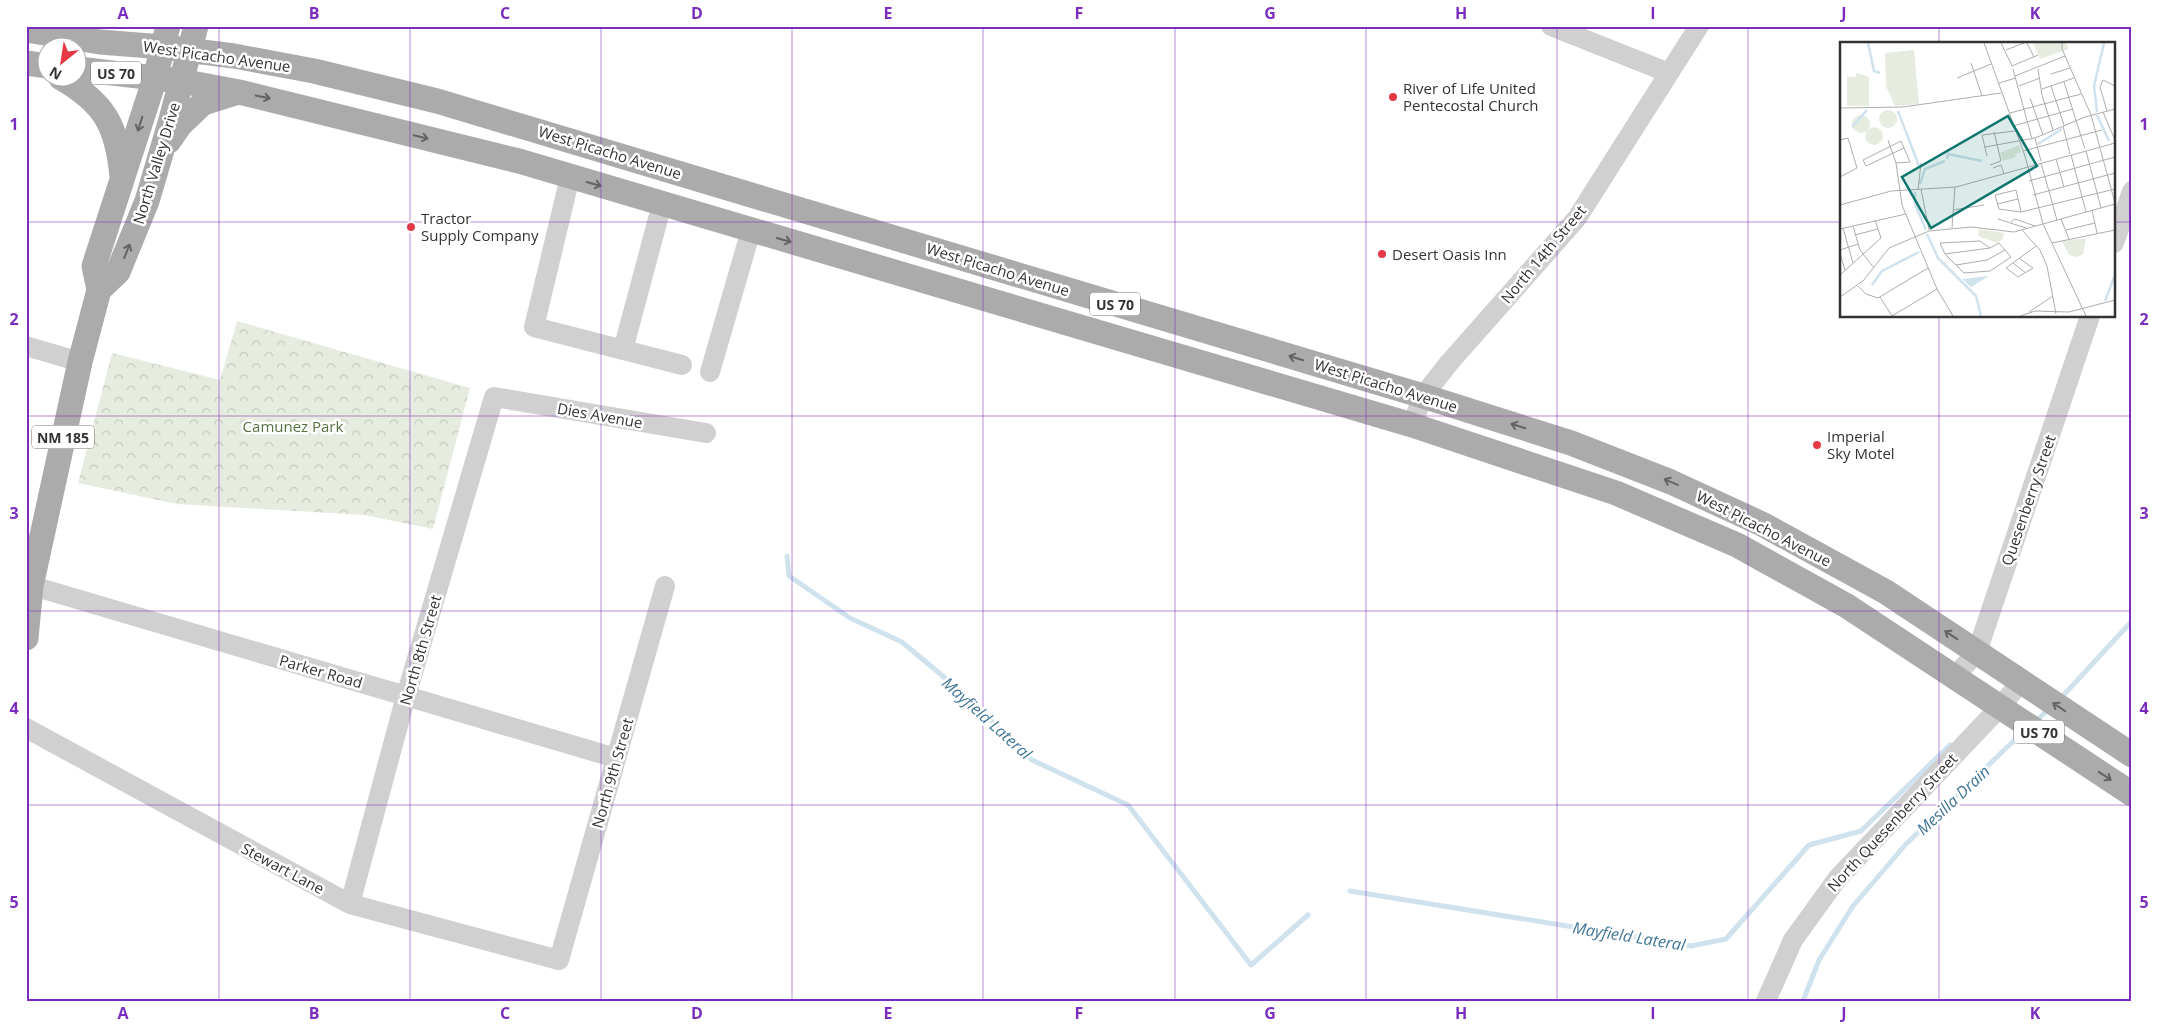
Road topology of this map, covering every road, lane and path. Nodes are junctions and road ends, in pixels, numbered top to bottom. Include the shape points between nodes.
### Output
1 (130, 26) edge
2 (210, 26) edge
3 (1551, 26) edge
4 (1699, 26) edge
5 (26, 30) edge
6 (166, 36) edge
7 (192, 38) edge
8 (100, 42) junction
9 (234, 56) junction
10 (88, 70) edge
11 (1669, 73) junction
12 (155, 78) junction
13 (181, 81) junction
14 (79, 88) edge
15 (238, 92) junction
16 (162, 151) junction
17 (570, 177) junction
18 (122, 180) junction
19 (2132, 191) edge
20 (662, 204) junction
21 (751, 230) junction
22 (2116, 237) edge
23 (99, 290) junction
24 (2089, 318) edge
25 (26, 346) edge
26 (623, 350) junction
27 (80, 362) junction
28 (682, 365) dead end
29 (710, 372) dead end
30 (1424, 396) junction
31 (494, 397) joint
32 (1412, 425) junction
33 (706, 433) dead end
34 (28, 585) edge
35 (665, 586) dead end
36 (26, 638) edge
37 (1977, 652) junction
38 (1954, 676) junction
39 (2021, 682) junction
40 (406, 696) junction
41 (2000, 707) junction
42 (26, 728) edge
43 (2132, 755) edge
44 (616, 758) junction
45 (2132, 794) edge
46 (350, 904) junction
47 (559, 960) joint
48 (1766, 1001) edge

1 - 8 main road
2 - 9 main road via 216,40
3 - 11 street
4 - 11 street, North 14th Street
5 - 8 main road, West Picacho Avenue / US 70
6 - 7 main road, West Picacho Avenue / US 70
6 - 8 main road, West Picacho Avenue / US 70
6 - 12 main road, North Valley Drive / NM 185
7 - 9 main road, West Picacho Avenue / US 70
7 - 13 main road, North Valley Drive
30 -> 9 main road, West Picacho Avenue / US 70 via 437,101 314,71
10 - 12 main road, West Picacho Avenue / US 70
11 - 30 street, North 14th Street via 1577,218 1449,363
12 - 13 main road, West Picacho Avenue / US 70
12 -> 18 main road, North Valley Drive / NM 185
13 - 15 main road, West Picacho Avenue / US 70
13 - 16 main road, North Valley Drive
14 - 18 main road via 106,116 119,149
15 - 16 main road via 203,103 180,125
15 -> 17 main road, West Picacho Avenue / US 70 via 519,161
23 -> 16 main road, North Valley Drive via 118,272 147,201
17 -> 20 main road, West Picacho Avenue / US 70
17 - 26 street via 534,327
18 - 23 main road, North Valley Drive / NM 185 via 94,266
19 - 22 street
20 - 21 main road, West Picacho Avenue / US 70
20 - 26 street
21 - 29 street
21 -> 32 main road, West Picacho Avenue / US 70
23 - 27 main road, North Valley Drive / NM 185
24 - 37 street, Quesenberry Street
25 - 27 street
26 - 28 street
27 - 34 main road, North Valley Drive / NM 185
30 - 32 street, North 14th Street
37 -> 30 main road, West Picacho Avenue / US 70 via 1886,592 1754,520 1571,442
31 - 33 street, Dies Avenue
31 - 40 street, North 8th Street
32 - 38 main road, West Picacho Avenue / US 70 via 1616,493 1738,545 1847,606
34 - 36 main road, North Valley Drive / NM 185
34 - 40 street, Parker Road
35 - 44 street, North 9th Street
37 - 38 street, Quesenberry Street
37 - 39 main road, West Picacho Avenue / US 70
38 - 41 main road, West Picacho Avenue / US 70
39 - 41 street, North Quesenberry Street
43 -> 39 main road, West Picacho Avenue / US 70
40 - 44 street, Parker Road
40 - 46 street, North 8th Street
41 -> 45 main road, West Picacho Avenue / US 70
41 - 48 street, North Quesenberry Street via 1836,879 1793,940
42 - 46 street, Stewart Lane
44 - 47 street, North 9th Street
46 - 47 street, Stewart Lane

